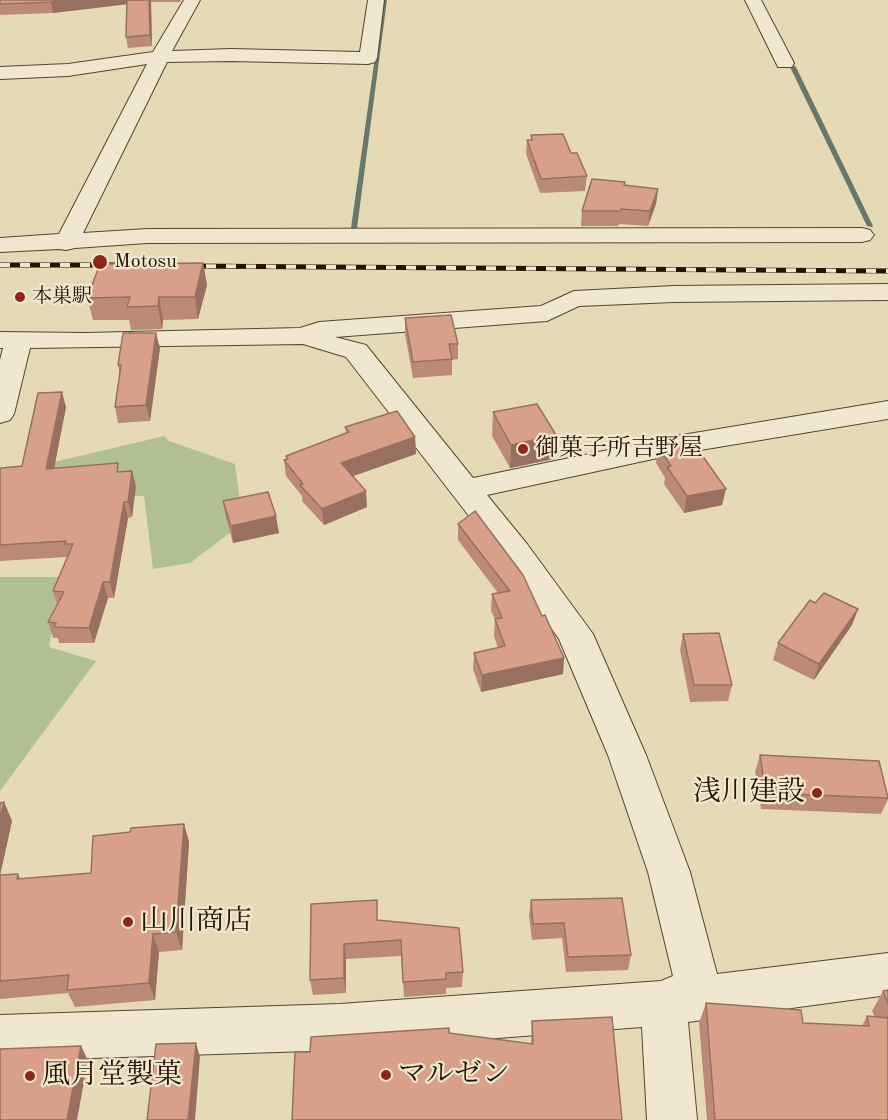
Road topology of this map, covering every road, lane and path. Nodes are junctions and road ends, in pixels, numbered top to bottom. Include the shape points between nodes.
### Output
1 (192, 0) edge
2 (376, 0) edge
3 (753, 0) edge
4 (160, 57) junction
5 (785, 63) dead end
6 (0, 73) edge
7 (862, 235) dead end
8 (66, 243) junction
9 (0, 245) edge
10 (888, 292) edge
11 (303, 336) junction
12 (9, 339) edge
13 (888, 410) edge
14 (0, 414) edge
15 (465, 490) junction
16 (888, 974) edge
17 (664, 1003) junction
18 (0, 1038) edge
19 (672, 1120) edge

1 - 4 street
2 - 4 street via 368,58
3 - 5 street
4 - 6 street via 68,70
4 - 8 street
7 - 8 street via 147,236
8 - 9 street
10 - 11 street via 573,299 547,313 319,330
11 - 12 street
11 - 15 street via 356,351
12 - 14 street
13 - 15 street via 758,429 571,464
15 - 17 street via 575,634 627,755 669,872 698,987
16 - 17 street
17 - 18 street via 340,1027
17 - 19 street

